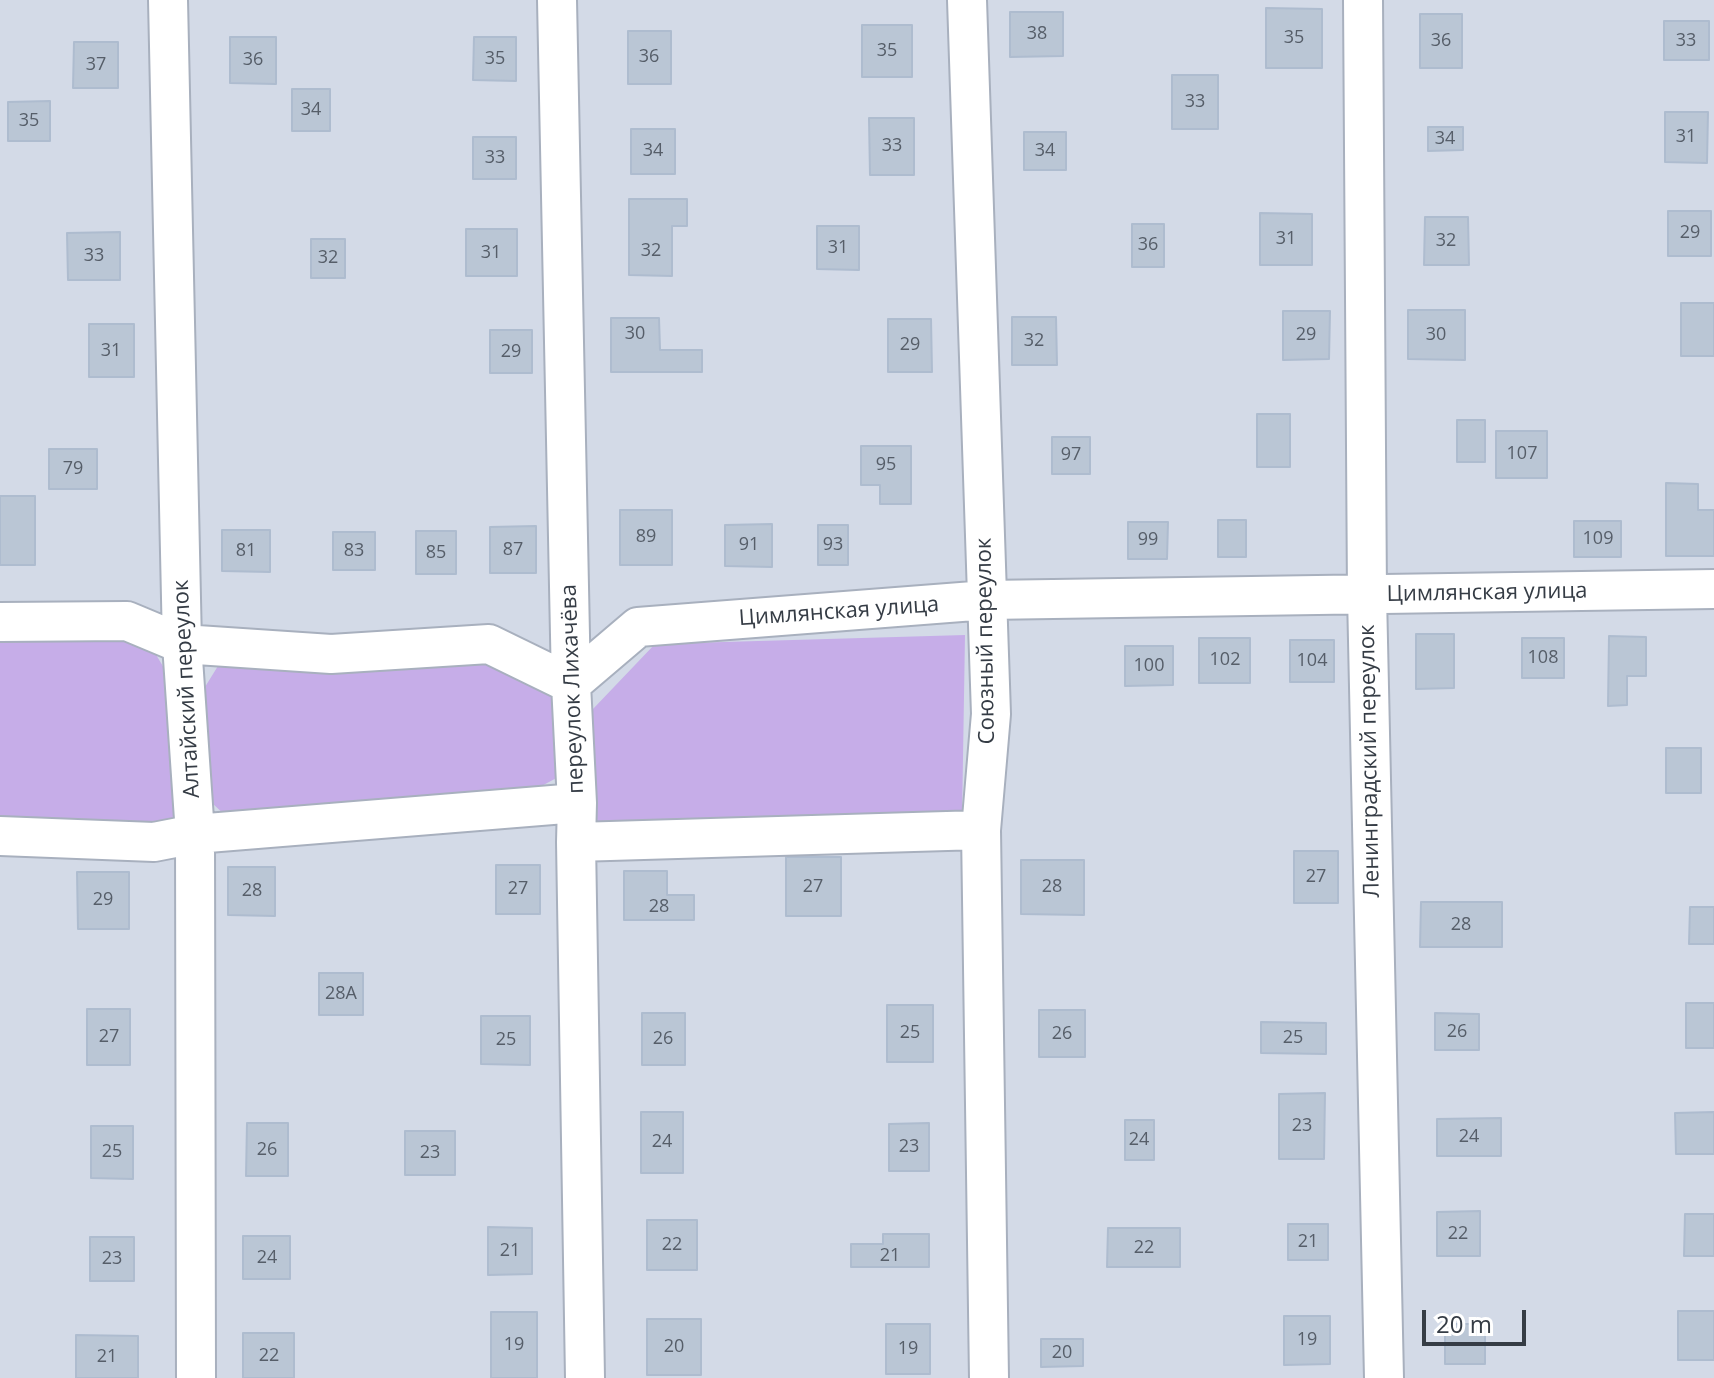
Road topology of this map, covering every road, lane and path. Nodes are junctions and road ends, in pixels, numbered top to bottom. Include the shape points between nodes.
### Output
1 (168, 0) edge
2 (557, 0) edge
3 (967, 0) edge
4 (1363, 0) edge
5 (1714, 589) edge
6 (1367, 595) junction
7 (987, 600) junction
8 (0, 622) edge
9 (182, 644) junction
10 (571, 684) junction
11 (577, 803) junction
12 (981, 830) junction
13 (195, 834) junction
14 (0, 836) edge
15 (576, 842) junction
16 (196, 1378) edge
17 (585, 1378) edge
18 (989, 1378) edge
19 (1384, 1378) edge

1 - 9 street, Алтайский переулок
2 - 10 street, переулок Лихачёва
3 - 7 street, Союзный переулок
4 - 6 street, Ленинградский переулок
5 - 6 street, Цимлянская улица
6 - 7 street, Цимлянская улица
6 - 19 street, Ленинградский переулок
7 - 10 street, Цимлянская улица via 638,627
7 - 12 street, Союзный переулок via 991,714
8 - 9 street via 127,621
9 - 10 street via 331,654 489,644
9 - 13 street, Алтайский переулок
10 - 11 street, переулок Лихачёва
11 - 13 street
11 - 15 street, переулок Лихачёва
12 - 15 street
12 - 18 street, Союзный переулок
13 - 14 street via 154,842
13 - 16 street, Алтайский переулок
15 - 17 street, переулок Лихачёва

